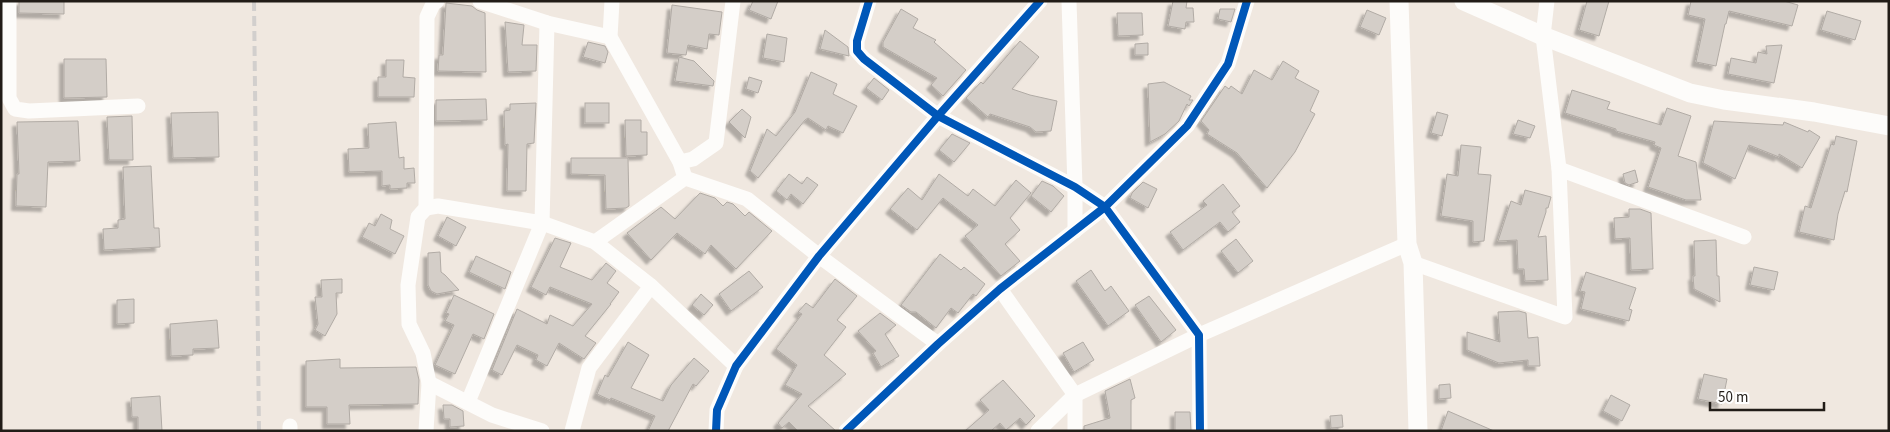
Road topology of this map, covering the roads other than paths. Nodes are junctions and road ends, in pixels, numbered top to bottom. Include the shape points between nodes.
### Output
1 (9, 1) edge
2 (437, 1) edge
3 (480, 1) edge
4 (612, 1) edge
5 (733, 1) edge
6 (869, 1) edge
7 (1040, 1) edge
8 (1069, 1) edge
9 (1247, 1) edge
10 (1399, 1) edge
11 (1464, 1) edge
12 (1547, 1) edge
13 (547, 23) junction
14 (1543, 36) junction
15 (610, 37) junction
16 (138, 106) dead end
17 (938, 116) junction
18 (1889, 126) edge
19 (680, 162) junction
20 (1559, 169) junction
21 (685, 178) junction
22 (1075, 187) junction
23 (1105, 207) junction
24 (426, 208) junction
25 (542, 223) junction
26 (1075, 231) junction
27 (1744, 237) dead end
28 (595, 242) junction
29 (1407, 244) junction
30 (819, 256) junction
31 (1413, 263) junction
32 (651, 286) junction
33 (1000, 289) junction
34 (1199, 335) junction
35 (938, 344) junction
36 (736, 366) junction
37 (429, 383) junction
38 (1075, 395) junction
39 (468, 402) junction
40 (426, 431) edge
41 (542, 431) edge
42 (572, 431) edge
43 (716, 431) edge
44 (846, 431) edge
45 (1038, 431) edge
46 (1075, 431) edge
47 (1200, 431) edge
48 (1418, 431) edge

1 - 16 street via 9,98 14,109
2 - 24 street via 427,17
3 - 13 street
4 - 15 street
5 - 19 street via 716,143 693,159
6 - 17 street via 857,51
7 - 17 street
8 - 22 street
9 - 23 street via 1228,64 1187,126
10 - 29 street
11 - 14 street
12 - 14 street
13 - 15 street
13 - 25 street
14 - 18 street via 1690,93
14 - 20 street
15 - 19 street
17 - 22 street
17 - 30 street
19 - 21 street
20 - 27 street
20 - 31 street via 1565,317
21 - 28 street
21 - 30 street via 747,199
22 - 23 street
22 - 26 street
23 - 26 street
23 - 34 street
24 - 25 street via 438,206
24 - 37 street via 418,217 408,285 409,324 423,353
25 - 28 street
25 - 39 street
26 - 33 street
28 - 32 street
29 - 31 street
29 - 34 street
30 - 35 street
30 - 36 street
31 - 48 street
32 - 36 street
32 - 42 street via 589,368
33 - 35 street
33 - 38 street
34 - 38 street
34 - 47 street
35 - 44 street
36 - 43 street via 716,410
37 - 39 street
37 - 40 street
38 - 45 street
38 - 46 street
39 - 41 street via 492,415

